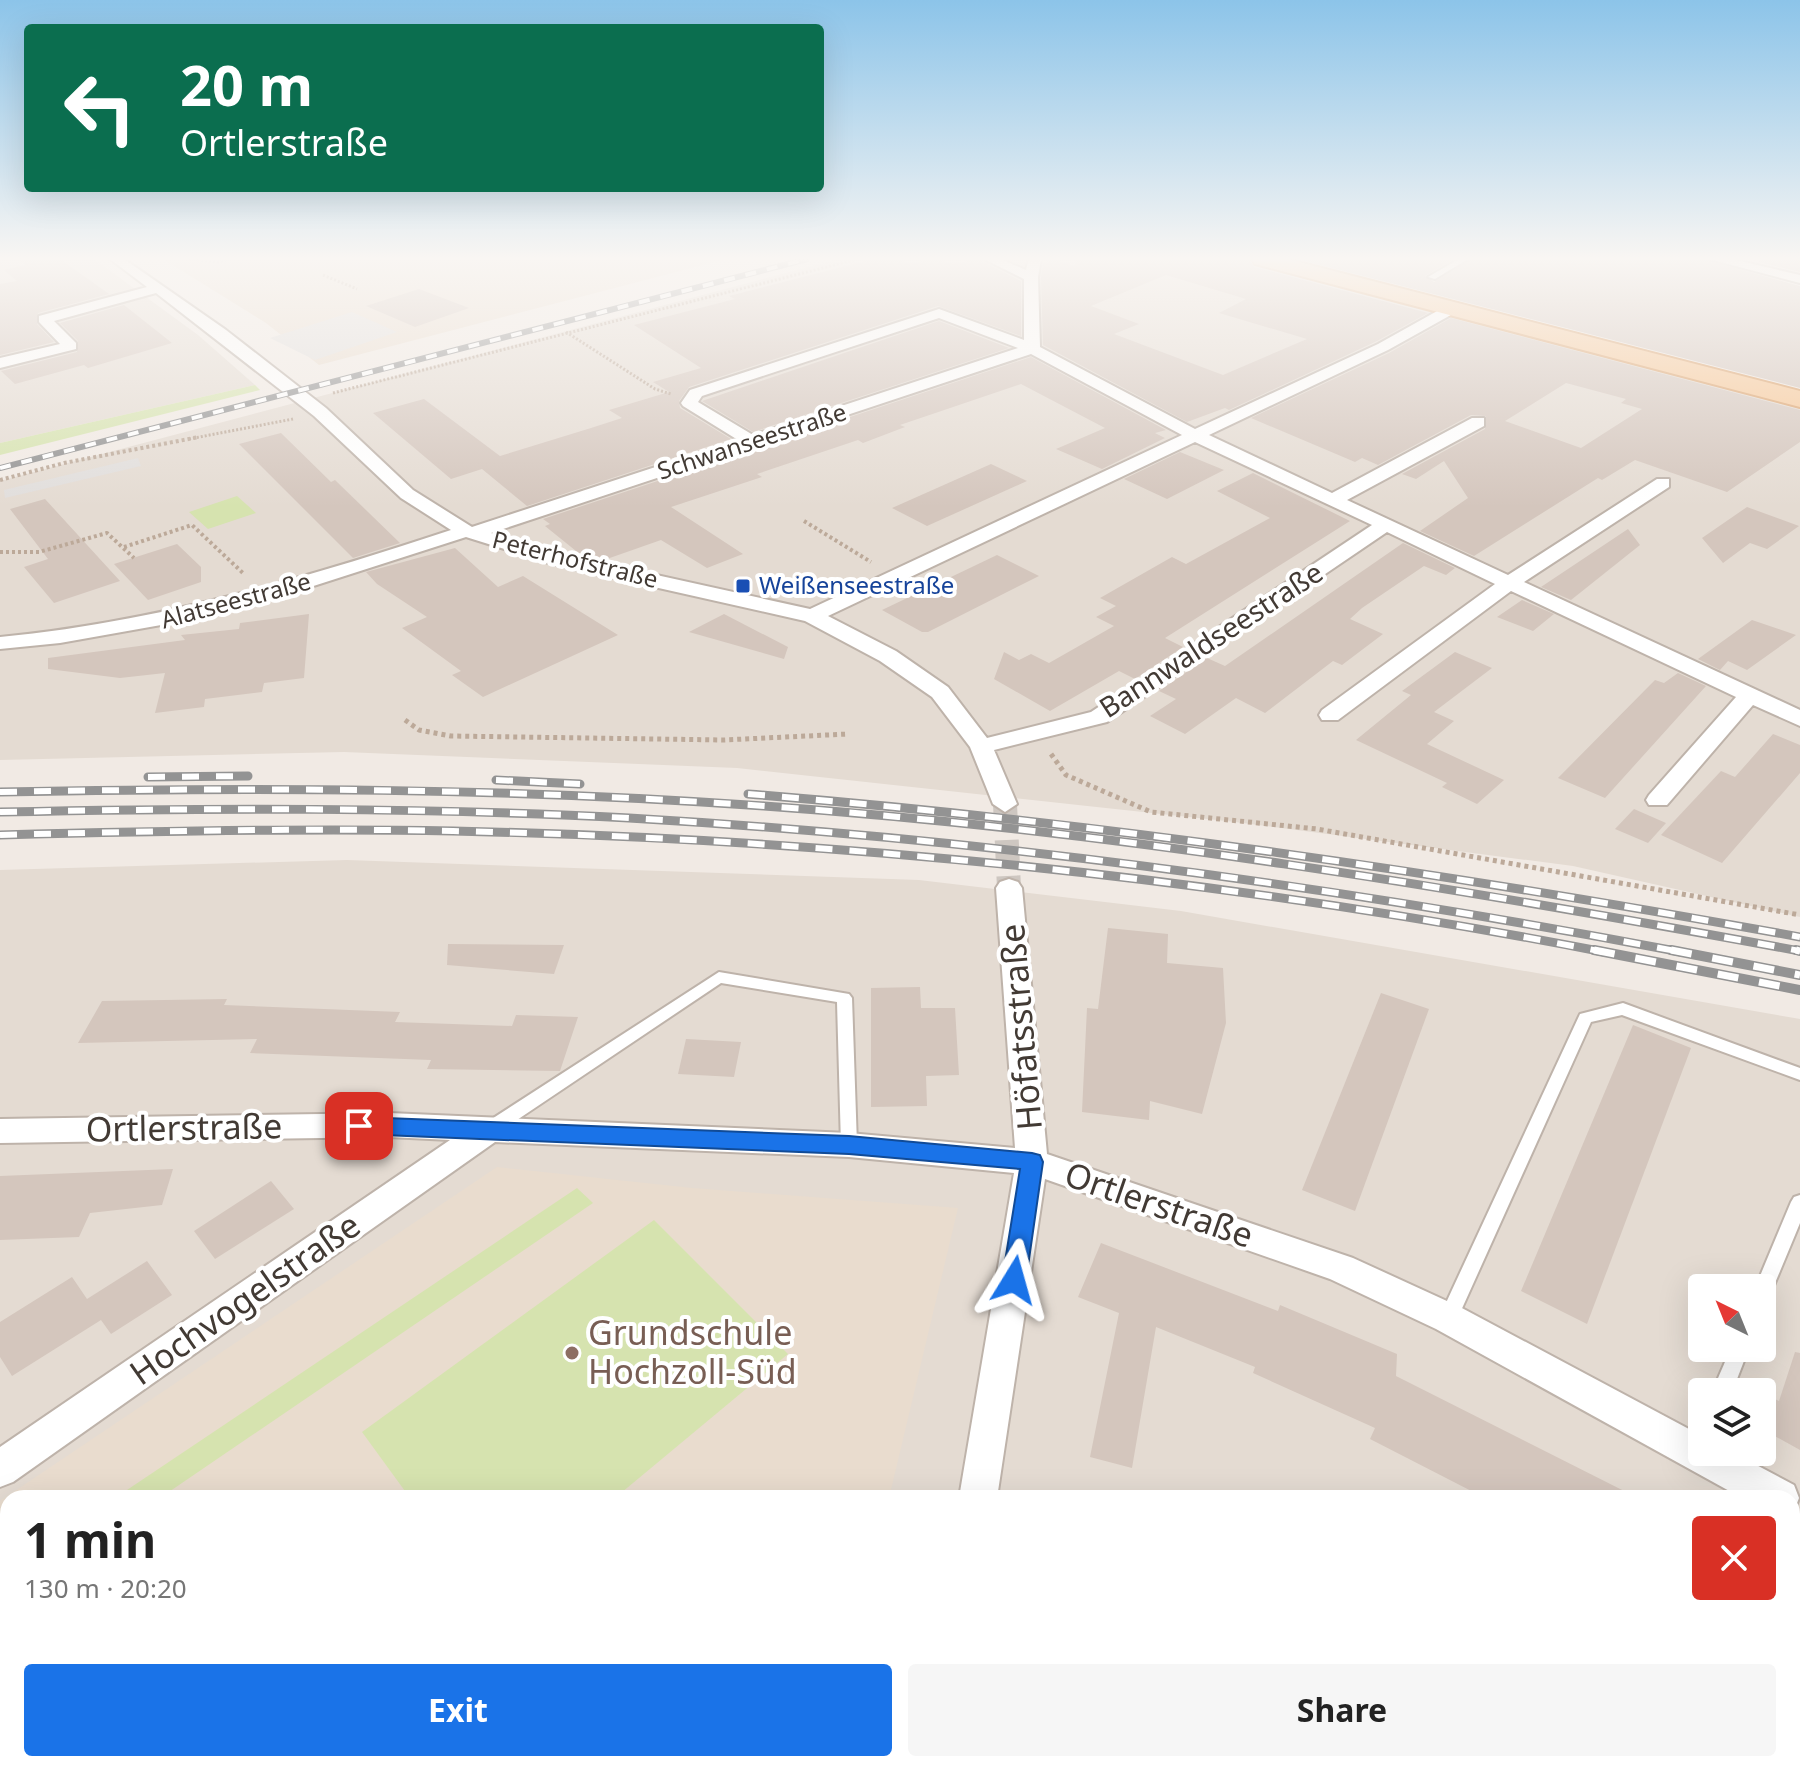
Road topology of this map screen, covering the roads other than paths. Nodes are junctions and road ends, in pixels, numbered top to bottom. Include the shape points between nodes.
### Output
1 (67, 342) edge
2 (229, 342) edge
3 (852, 342) edge
4 (1016, 342) edge
5 (1032, 342) edge
6 (1392, 342) edge
7 (1581, 342) edge
8 (1032, 349) junction
9 (0, 363) edge
10 (1800, 399) edge
11 (1478, 422) dead end
12 (1194, 435) junction
13 (753, 442) junction
14 (1663, 483) dead end
15 (1334, 499) junction
16 (1385, 525) junction
17 (469, 532) junction
18 (1510, 582) junction
19 (812, 616) junction
20 (0, 643) edge
21 (1750, 695) junction
22 (1330, 715) dead end
23 (1800, 719) edge
24 (981, 746) junction
25 (1658, 800) dead end
26 (1005, 804) tunnel mouth
27 (1009, 888) tunnel mouth
28 (1800, 1074) edge
29 (490, 1129) junction
30 (0, 1131) edge
31 (849, 1145) junction
32 (1032, 1162) junction
33 (1800, 1202) edge
34 (1770, 1274) edge
35 (1448, 1318) junction
36 (1688, 1440) edge
37 (1731, 1466) edge
38 (0, 1469) edge
39 (979, 1490) edge
40 (1768, 1490) edge

1 - 9 street via 71,346
2 - 17 street, Peterhofstraße via 320,412 407,494
3 - 13 street via 696,393 689,403
4 - 8 street
5 - 8 street
6 - 12 street
7 - 10 main road
8 - 12 street
8 - 13 street, Schwanseestraße
11 - 15 street
12 - 15 street
12 - 19 street
13 - 17 street, Schwanseestraße
14 - 18 street
15 - 16 street
16 - 18 street
16 - 24 street, Bannwaldseestraße via 1099,717
17 - 19 street, Peterhofstraße via 552,558
17 - 20 street, Alatseestraße via 158,623
18 - 21 street
18 - 22 street
19 - 24 street, Peterhofstraße via 888,656 940,692
21 - 23 street
21 - 25 street
24 - 26 street
27 - 32 street, Höfatsstraße
28 - 35 lane via 1623,1009 1585,1018
29 - 30 street, Ortlerstraße via 389,1125
29 - 31 street, Ortlerstraße
29 - 31 lane via 719,977 844,998
29 - 38 street, Hochvogelstraße
31 - 32 street, Ortlerstraße
32 - 35 street, Ortlerstraße via 1341,1268
32 - 39 street, Höfatsstraße
33 - 34 lane
35 - 36 street, Ortlerstraße
37 - 40 street, Ortlerstraße

